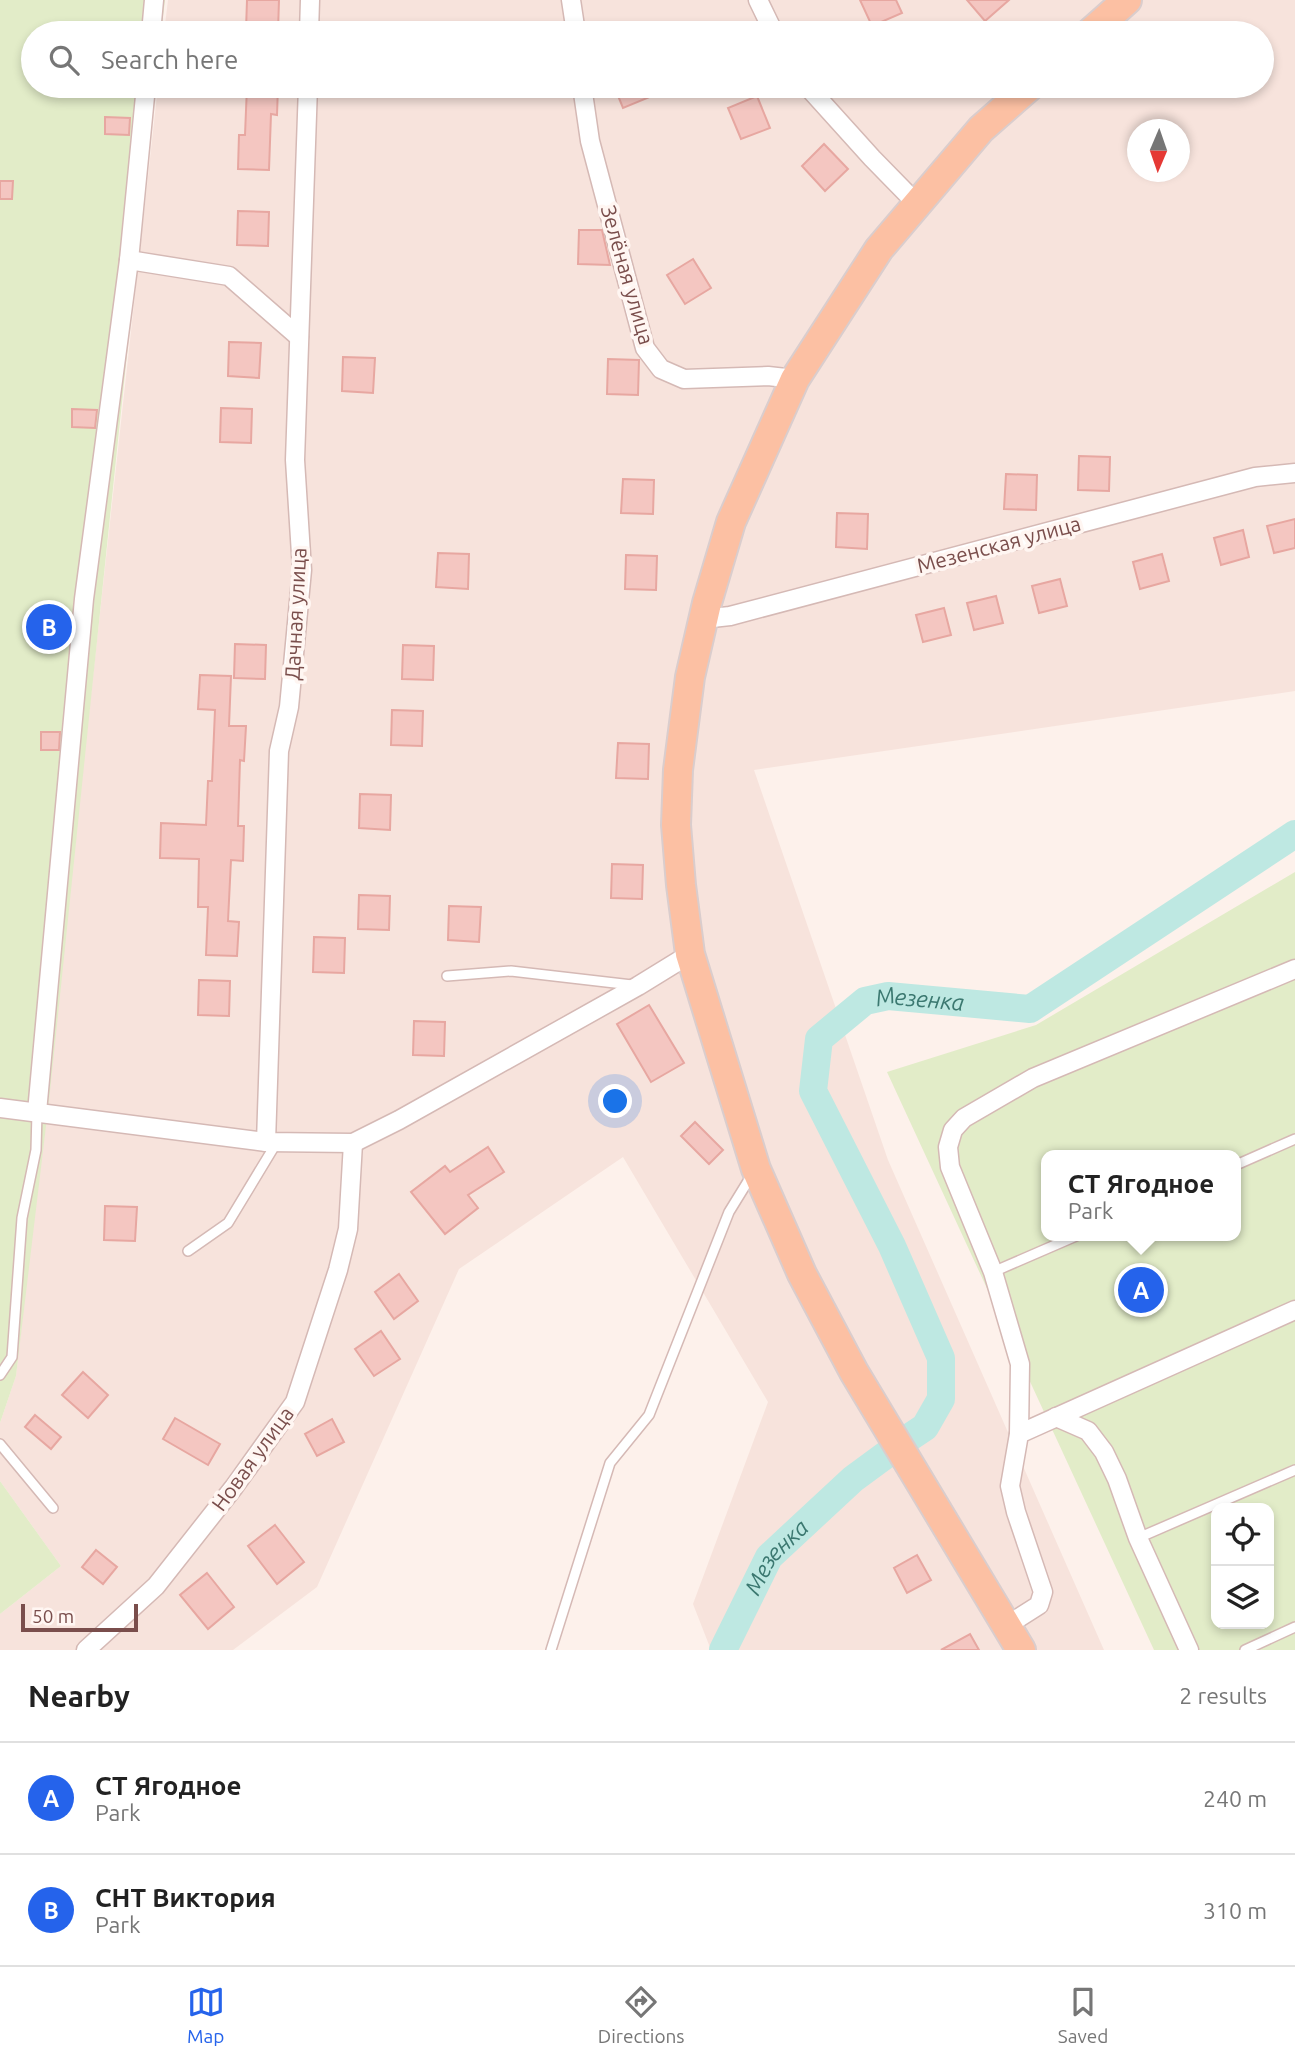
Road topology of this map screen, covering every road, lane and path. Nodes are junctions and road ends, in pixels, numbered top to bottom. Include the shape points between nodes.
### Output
1 (154, 0) edge
2 (310, 0) edge
3 (571, 0) edge
4 (758, 0) edge
5 (1128, 0) edge
6 (151, 21) edge
7 (309, 21) edge
8 (574, 21) edge
9 (768, 21) edge
10 (1104, 21) edge
11 (145, 98) edge
12 (307, 98) edge
13 (584, 98) edge
14 (818, 98) edge
15 (1017, 98) edge
16 (916, 203) junction
17 (129, 260) junction
18 (299, 337) junction
19 (795, 379) junction
20 (1295, 473) edge
21 (703, 619) junction
22 (690, 954) junction
23 (1295, 969) edge
24 (447, 976) dead end
25 (638, 986) junction
26 (0, 1108) edge
27 (37, 1112) junction
28 (1295, 1139) edge
29 (271, 1142) junction
30 (353, 1143) junction
31 (1241, 1164) edge
32 (755, 1169) junction
33 (1064, 1241) edge
34 (188, 1251) dead end
35 (993, 1272) junction
36 (1295, 1310) edge
37 (0, 1375) edge
38 (1056, 1417) junction
39 (1019, 1434) junction
40 (0, 1444) edge
41 (1295, 1470) edge
42 (53, 1508) dead end
43 (1138, 1538) junction
44 (1006, 1626) junction
45 (1295, 1627) edge
46 (86, 1650) edge
47 (551, 1650) edge
48 (1021, 1650) edge
49 (1189, 1650) edge
50 (1245, 1650) edge

1 - 6 street
2 - 7 street
3 - 8 street
4 - 9 street
5 - 10 main road
11 - 17 street
12 - 18 street, Дачная улица
13 - 19 street, Зелёная улица via 590,141 645,348 661,369 684,379
14 - 16 street
15 - 16 main road via 981,130
16 - 19 main road via 879,249
17 - 18 street via 229,276
17 - 27 street via 84,599
18 - 29 street, Дачная улица via 295,460 302,570 289,707 279,751
19 - 21 main road via 731,522
20 - 21 street, Мезенская улица via 1255,477 743,613
21 - 22 main road via 678,770 676,825
22 - 25 street
22 - 32 main road
23 - 35 street via 1033,1079 964,1118 953,1130 948,1147 950,1167
24 - 25 lane via 511,971
25 - 30 street
26 - 27 street
27 - 29 street
27 - 37 lane via 36,1150 22,1218 12,1357
28 - 31 lane
29 - 30 street
29 - 34 lane via 228,1223
30 - 46 street, Новая улица via 348,1229 295,1402 156,1586
32 - 44 main road via 802,1274 854,1372
32 - 47 lane via 729,1212 649,1415 610,1463
33 - 35 lane
35 - 39 street via 1020,1364
36 - 38 street
38 - 39 street
38 - 43 street via 1088,1432 1104,1452
39 - 44 street via 1010,1486 1043,1592 1039,1605
40 - 42 lane
41 - 43 lane
43 - 49 street
44 - 48 main road
45 - 50 lane

